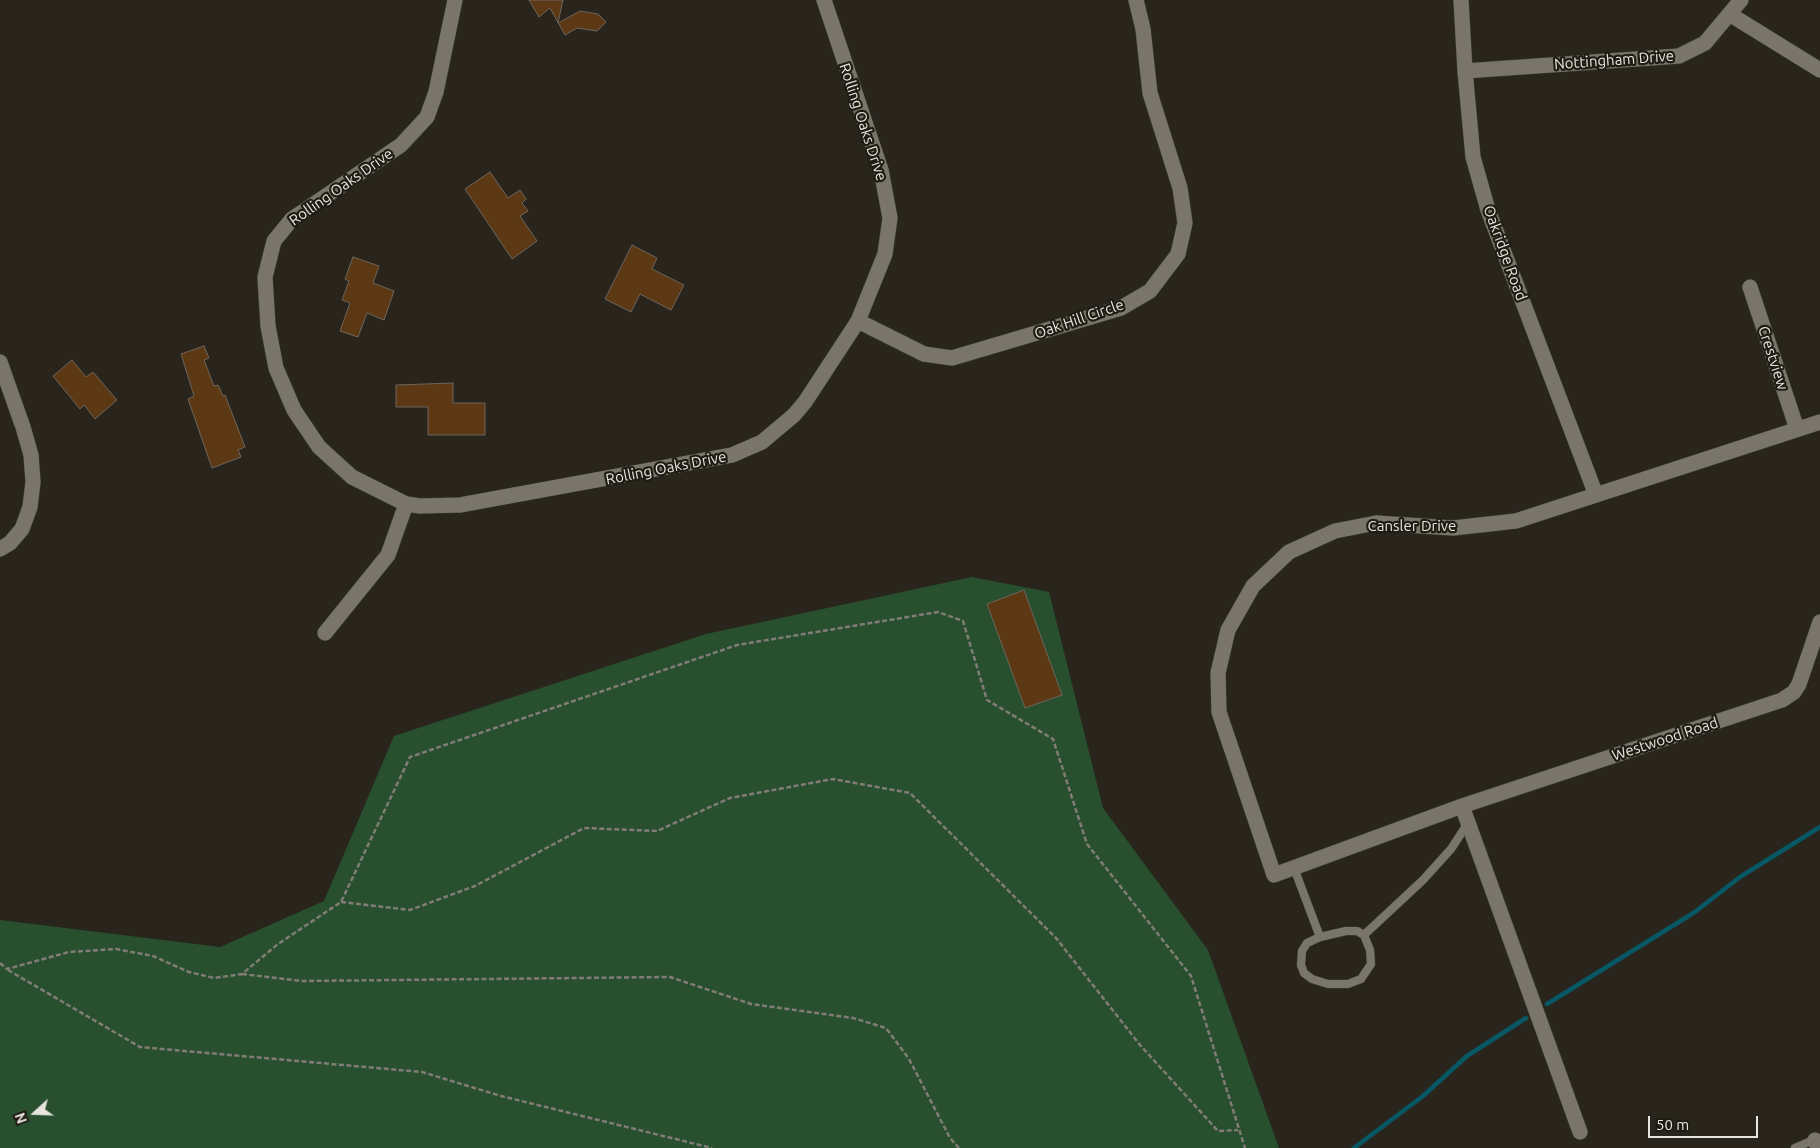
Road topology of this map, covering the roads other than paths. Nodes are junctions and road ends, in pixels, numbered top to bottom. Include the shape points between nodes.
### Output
1 (455, 0) edge
2 (1136, 0) edge
3 (1462, 0) edge
4 (1741, 0) edge
5 (827, 1) edge
6 (1731, 14) junction
7 (1820, 70) edge
8 (1465, 71) junction
9 (1750, 287) dead end
10 (858, 321) junction
11 (0, 362) edge
12 (1820, 422) edge
13 (1797, 429) junction
14 (1596, 495) junction
15 (406, 504) junction
16 (0, 549) edge
17 (1820, 622) edge
18 (325, 633) dead end
19 (1462, 806) junction
20 (1468, 823) junction
21 (1294, 868) junction
22 (1274, 875) joint
23 (1364, 935) junction
24 (1320, 937) junction
25 (1580, 1132) dead end
26 (1818, 1142) edge
27 (1796, 1148) edge

1 - 15 street, Rolling Oaks Drive via 436,92 426,117 401,145 292,219 274,241 264,277 276,368 294,410 318,447 352,477
2 - 10 street, Oak Hill Circle via 1143,29 1150,94 1180,188 1185,223 1178,254 1150,290 1121,308 952,358 924,354
3 - 8 street, Oakridge Road
4 - 6 street, Nottingham Drive
5 - 10 street, Rolling Oaks Drive via 881,170 890,218 885,254
6 - 7 street
6 - 8 street, Nottingham Drive via 1705,43 1679,56
8 - 14 street, Oakridge Road via 1473,157 1488,210
9 - 13 street, Crestview
10 - 15 street, Rolling Oaks Drive via 794,415 762,442 732,455 460,505
11 - 16 street via 31,455 33,482 30,507 22,528 10,543
12 - 13 street, Cansler Drive
13 - 14 street, Cansler Drive
14 - 22 street, Cansler Drive via 1516,521 1453,528 1376,523 1335,531 1289,552 1253,586 1228,630 1218,673 1218,712
15 - 18 street via 388,555
17 - 19 street, Westwood Road via 1799,684 1789,697
19 - 20 street
19 - 21 street, Westwood Road
20 - 23 lane via 1451,849 1423,880
20 - 25 street
21 - 22 street, Westwood Road
21 - 24 lane
23 - 24 lane via 1346,931
23 - 24 lane via 1371,964 1361,979 1348,984 1328,984 1304,973 1302,951 1307,943
26 - 27 lane

